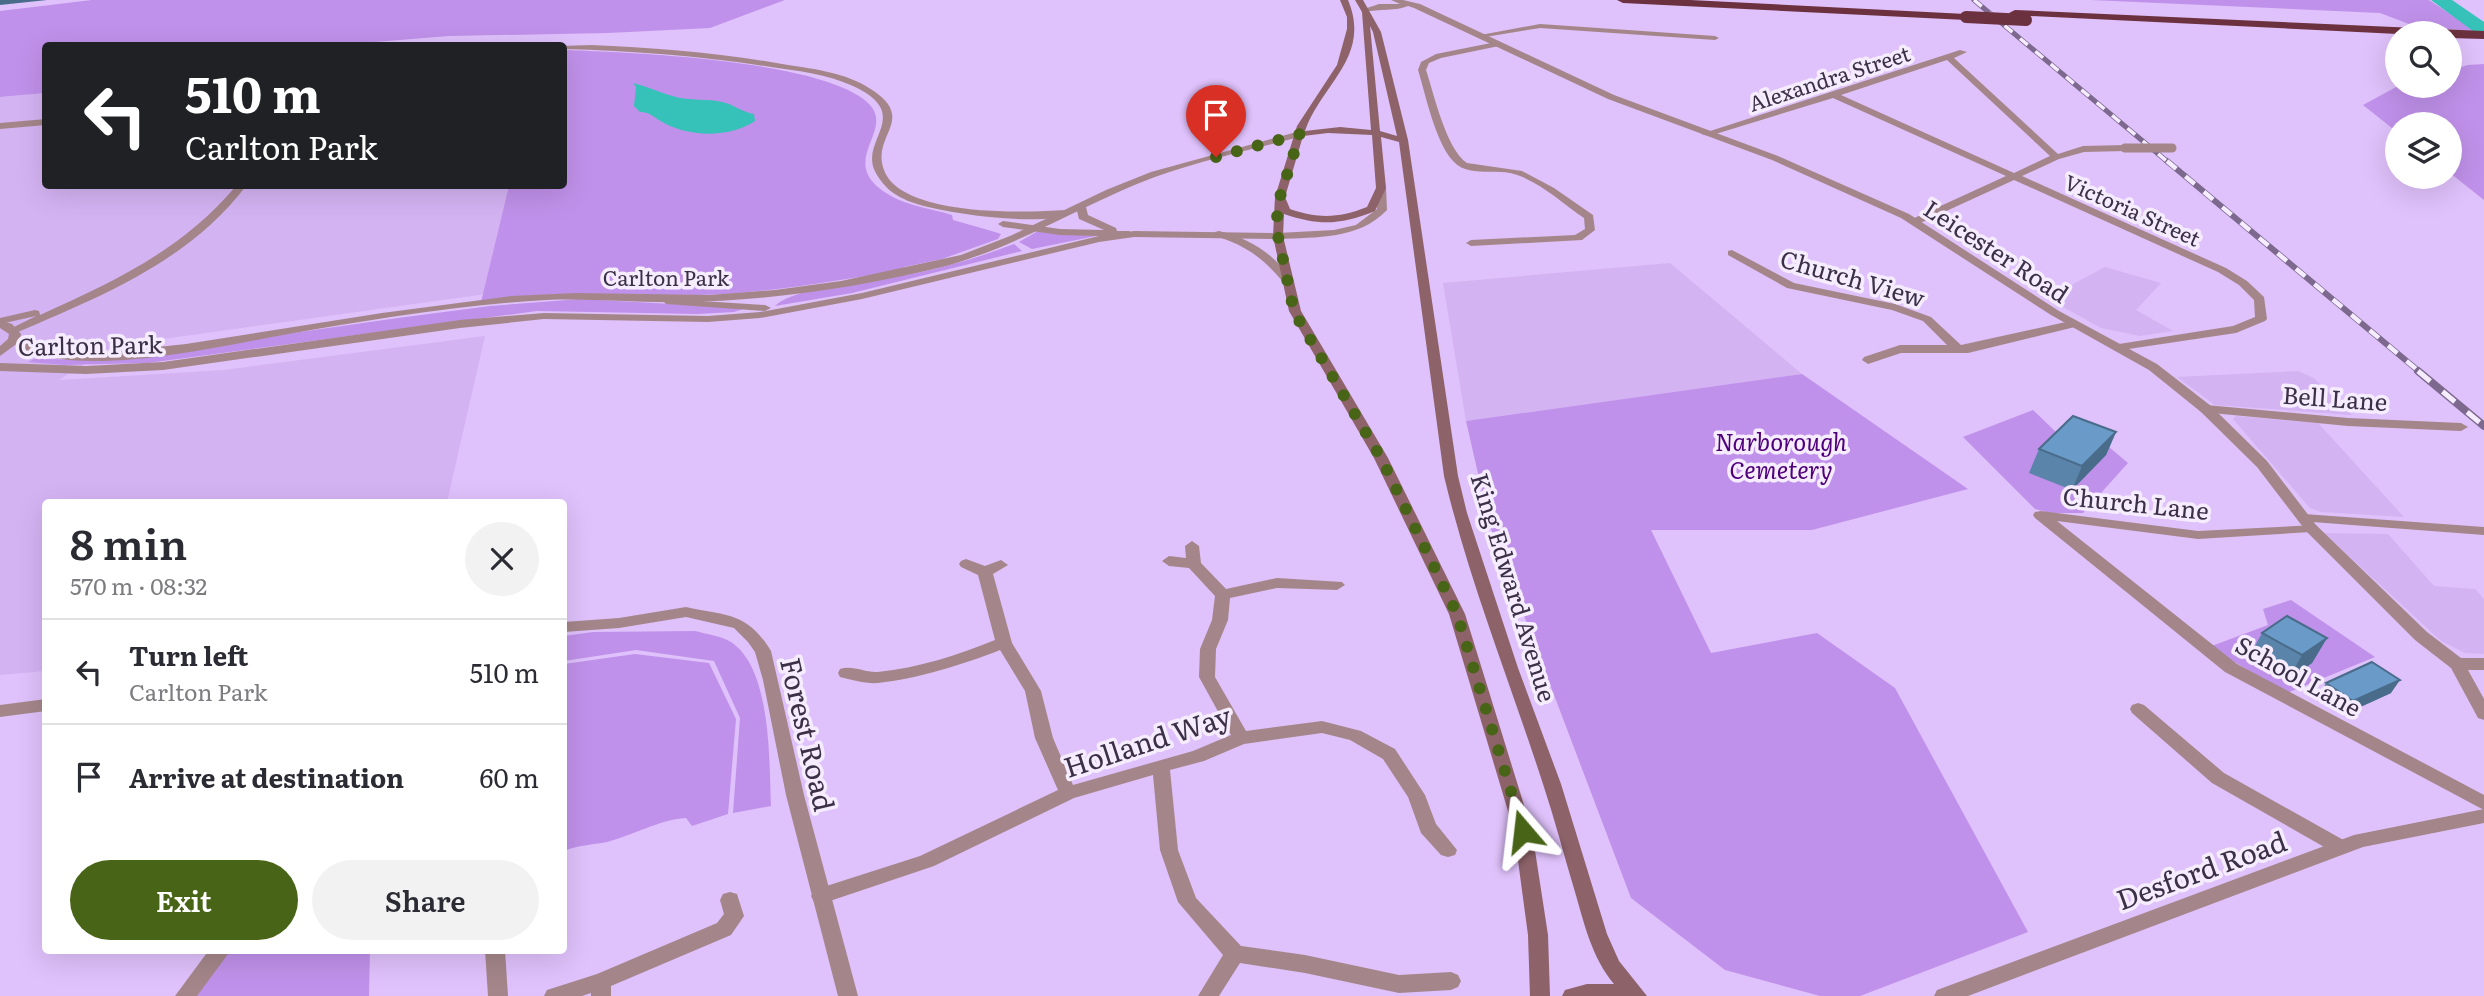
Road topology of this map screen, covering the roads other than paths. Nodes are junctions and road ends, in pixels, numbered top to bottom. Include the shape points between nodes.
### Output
1 (1344, 0) edge
2 (1395, 0) edge
3 (1623, 0) edge
4 (1752, 0) edge
5 (1363, 8) edge
6 (1422, 9) junction
7 (1962, 13) junction
8 (2385, 34) edge
9 (2385, 34) edge
10 (2462, 34) edge
11 (2484, 35) edge
12 (1479, 36) junction
13 (1715, 38) dead end
14 (2462, 41) edge
15 (2484, 42) edge
16 (1496, 44) junction
17 (567, 47) edge
18 (1963, 52) dead end
19 (1948, 57) junction
20 (1834, 95) junction
21 (42, 122) edge
22 (0, 127) edge
23 (1377, 132) junction
24 (1300, 134) junction
25 (1706, 134) junction
26 (1403, 140) junction
27 (2172, 148) dead end
28 (2056, 157) junction
29 (2014, 177) junction
30 (1381, 188) junction
31 (239, 189) edge
32 (1280, 197) junction
33 (1081, 206) junction
34 (1065, 213) junction
35 (979, 215) junction
36 (1914, 222) junction
37 (1035, 229) junction
38 (1134, 234) junction
39 (1218, 234) junction
40 (1278, 236) junction
41 (1471, 243) dead end
42 (1732, 253) dead end
43 (1288, 281) junction
44 (648, 298) junction
45 (64, 306) junction
46 (765, 308) dead end
47 (0, 322) edge
48 (2075, 324) junction
49 (14, 335) junction
50 (2119, 348) junction
51 (1958, 349) junction
52 (0, 352) edge
53 (1868, 360) dead end
54 (0, 366) edge
55 (2206, 409) junction
56 (2460, 427) dead end
57 (2040, 515) joint
58 (2307, 523) junction
59 (2484, 531) edge
60 (1192, 546) dead end
61 (1170, 561) dead end
62 (966, 564) dead end
63 (1194, 564) junction
64 (1001, 565) dead end
65 (985, 572) junction
66 (1337, 585) dead end
67 (1223, 595) junction
68 (567, 627) edge
69 (1004, 643) junction
70 (2457, 663) junction
71 (2484, 664) edge
72 (846, 673) dead end
73 (42, 706) edge
74 (2138, 709) dead end
75 (1, 712) edge
76 (2484, 714) edge
77 (1241, 738) junction
78 (1161, 768) junction
79 (1068, 793) junction
80 (2484, 803) edge
81 (2484, 816) edge
82 (2340, 848) junction
83 (1448, 850) dead end
84 (821, 896) junction
85 (730, 900) dead end
86 (218, 954) edge
87 (1235, 954) junction
88 (495, 956) edge
89 (1451, 981) dead end
90 (601, 988) edge
91 (185, 996) edge
92 (498, 996) edge
93 (554, 996) edge
94 (848, 996) edge
95 (1209, 996) edge
96 (1540, 996) edge
97 (1572, 996) edge
98 (1630, 996) edge
99 (1637, 996) edge
100 (1944, 996) edge

1 - 24 main road via 1351,29 1341,65
2 - 6 street, Leicester Road
3 - 7 highway
4 - 7 highway
5 - 6 street, Leicester Road
5 - 23 main road
5 - 26 main road, King Edward Avenue via 1377,32
6 - 12 street, Leicester Road
7 - 8 highway
7 - 9 highway, bridge via 2026,20
10 - 11 highway
12 - 13 street via 1540,26
12 - 16 street, Leicester Road
14 - 15 highway
16 - 25 street, Leicester Road
16 - 41 street via 1425,62 1422,70 1451,149 1458,161 1476,168 1512,170 1551,191 1589,217 1590,230 1578,239
17 - 35 street via 745,60 850,82 886,106 890,116 877,163 882,179 916,200
18 - 19 street, Alexandra Street
19 - 20 street, Alexandra Street
19 - 28 street
20 - 25 street, Alexandra Street
20 - 29 street, Victoria Street
21 - 22 street
23 - 24 main road via 1338,128
23 - 26 main road
23 - 30 main road
24 - 32 main road
24 - 33 street, Carlton Park via 1173,168
25 - 36 street, Leicester Road via 1775,158
26 - 99 main road, King Edward Avenue via 1460,513 1552,784 1597,934 1612,967
27 - 28 street, bridge via 2083,149
28 - 29 street
29 - 36 street
29 - 50 street, Victoria Street via 2222,270 2260,299 2261,319 2236,329
30 - 32 main road via 1371,209 1344,221 1314,221 1286,211
30 - 40 street, Carlton Park via 1382,210 1360,227
31 - 45 street via 210,220 157,261
32 - 40 main road
33 - 34 street, Carlton Park
33 - 38 street via 1083,217 1091,222
34 - 35 street
34 - 37 street, Carlton Park
35 - 37 street
36 - 48 street, Leicester Road
37 - 38 street
37 - 44 street, Carlton Park via 959,259 862,279 753,295
38 - 39 street, Carlton Park
38 - 54 street, Carlton Park via 760,315 708,319 544,316 163,366 86,370
39 - 40 street, Carlton Park
39 - 43 street, Carlton Park via 1264,251
40 - 43 main road
42 - 51 street, Church View via 1791,286 1895,307 1927,319
43 - 96 main road via 1294,312 1381,458 1457,614 1523,831 1538,935
44 - 46 street
44 - 49 street, Carlton Park via 579,295 506,300 115,356 39,354 20,347
45 - 47 street
45 - 49 street
47 - 49 street, Carlton Park
48 - 50 street, Leicester Road
48 - 51 street
49 - 52 street
50 - 55 street, Leicester Road
51 - 53 street via 1900,349
55 - 56 street, Bell Lane
55 - 58 street, Leicester Road via 2262,464
57 - 58 street, Church Lane via 2198,535
57 - 80 street, School Lane via 2231,668
58 - 59 street, Church Lane
58 - 70 street, Leicester Road via 2421,636
60 - 63 street
61 - 63 street
62 - 65 street
63 - 67 street
64 - 65 street
65 - 69 street
66 - 67 street via 1277,583
67 - 77 street via 1220,620 1208,649 1207,677
68 - 84 street, Forest Road via 686,612 739,624 754,638 771,680
69 - 72 street via 961,660 876,678
69 - 79 street via 1033,691 1044,738
70 - 71 street
70 - 76 street
73 - 75 street
74 - 82 street via 2218,778
77 - 78 street, Holland Way
77 - 83 street, Holland Way via 1322,727 1355,735 1389,754 1416,795 1428,828
78 - 79 street, Holland Way
78 - 87 street via 1169,850 1188,902
79 - 84 street, Holland Way via 927,861
81 - 82 street, Desford Road
82 - 100 street, Desford Road
84 - 94 street, Forest Road
85 - 90 street via 734,916 723,929
86 - 91 street
87 - 89 street via 1399,984
87 - 95 street
88 - 92 street
90 - 93 street
97 - 98 main road via 1591,991

